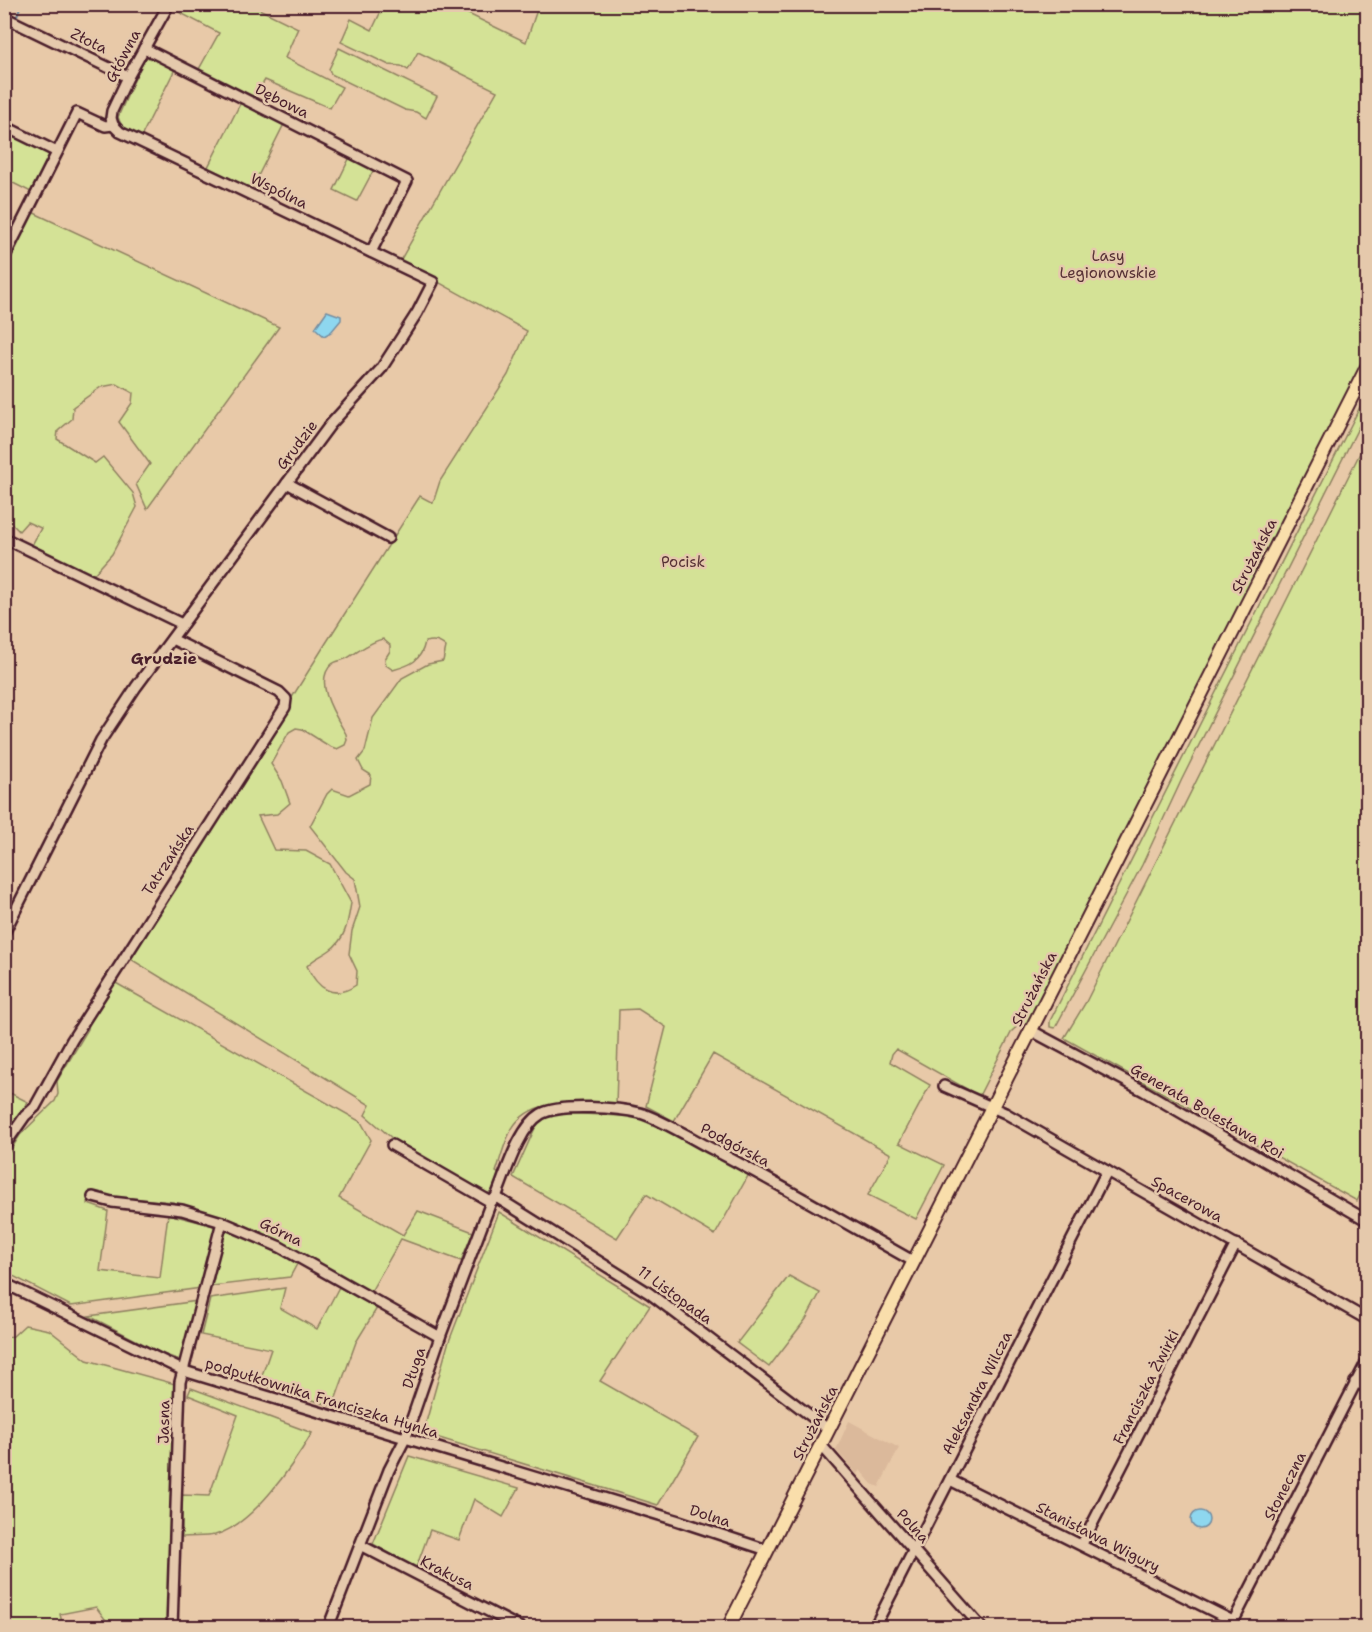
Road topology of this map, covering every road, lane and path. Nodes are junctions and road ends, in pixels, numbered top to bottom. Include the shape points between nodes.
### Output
1 (169, 4) edge
2 (4, 17) edge
3 (144, 48) junction
4 (128, 77) junction
5 (113, 125) junction
6 (4, 126) edge
7 (57, 152) junction
8 (371, 252) junction
9 (4, 258) edge
10 (433, 282) joint
11 (1368, 366) edge
12 (287, 483) junction
13 (4, 538) edge
14 (388, 538) dead end
15 (182, 624) junction
16 (172, 639) junction
17 (4, 933) edge
18 (1030, 1030) junction
19 (944, 1086) dead end
20 (992, 1106) junction
21 (532, 1121) joint
22 (392, 1145) dead end
23 (4, 1146) edge
24 (1107, 1171) junction
25 (93, 1197) dead end
26 (494, 1199) junction
27 (1368, 1221) edge
28 (222, 1222) junction
29 (1236, 1244) junction
30 (913, 1261) junction
31 (4, 1276) edge
32 (8, 1284) edge
33 (1368, 1320) edge
34 (440, 1336) junction
35 (1368, 1359) edge
36 (184, 1371) junction
37 (1356, 1382) junction
38 (1368, 1388) edge
39 (828, 1429) junction
40 (405, 1439) junction
41 (820, 1445) junction
42 (950, 1480) junction
43 (644, 1511) joint
44 (1082, 1544) junction
45 (360, 1545) junction
46 (914, 1549) junction
47 (767, 1550) junction
48 (1232, 1624) edge
49 (172, 1628) edge
50 (328, 1628) edge
51 (521, 1628) edge
52 (728, 1628) edge
53 (874, 1628) edge
54 (982, 1628) edge

1 - 3 street, Główna
2 - 4 street, Złota
3 - 4 street, Główna
3 - 8 street, Dębowa via 406,181
4 - 5 street, Główna via 112,111
5 - 7 street via 105,126 77,113
5 - 8 street, Wspólna via 120,132
6 - 7 street
7 - 9 street
8 - 10 street, Wspólna
10 - 12 street, Grudzie via 381,369 330,425
11 - 18 main road, Strużańska
12 - 14 street
12 - 15 street, Grudzie
13 - 15 street
15 - 16 street, Grudzie
16 - 17 street, Grudzie via 100,740
16 - 23 street, Tatrzańska via 279,692 286,699 285,707 72,1040 35,1107
18 - 20 main road, Strużańska
18 - 27 street, Generała Bolesława Roi
19 - 20 street, Spacerowa
20 - 24 street, Spacerowa
20 - 30 main road, Strużańska
21 - 26 street, Długa
21 - 30 street, Podgórska via 543,1112 564,1108 642,1114
22 - 26 street, 11 Listopada
24 - 29 street, Spacerowa
24 - 42 street, Aleksandra Wilcza
25 - 28 street, Górna via 182,1210
26 - 34 street, Długa
26 - 39 street, 11 Listopada via 649,1293
28 - 34 street, Górna via 280,1247
28 - 36 street, Jasna
29 - 33 street, Spacerowa
29 - 44 street, Franciszka Żwirki
30 - 39 main road, Strużańska
31 - 32 street
32 - 36 street, podpułkownika Franciszka Hynka
34 - 40 street, Długa
35 - 37 street, Słoneczna
36 - 40 street, podpułkownika Franciszka Hynka
36 - 49 street, Jasna via 180,1382
37 - 38 street
37 - 48 street, Słoneczna
39 - 41 main road, Strużańska
40 - 43 street, podpułkownika Franciszka Hynka
40 - 45 street, Długa
41 - 46 street, Polna
41 - 47 main road, Strużańska
42 - 44 street, Stanisława Wigury
42 - 46 street, Aleksandra Wilcza
43 - 47 street, Dolna
44 - 48 street, Stanisława Wigury
45 - 50 street, Długa
45 - 51 street, Krakusa
46 - 53 street, Aleksandra Wilcza
46 - 54 street, Polna
47 - 52 main road, Strużańska

